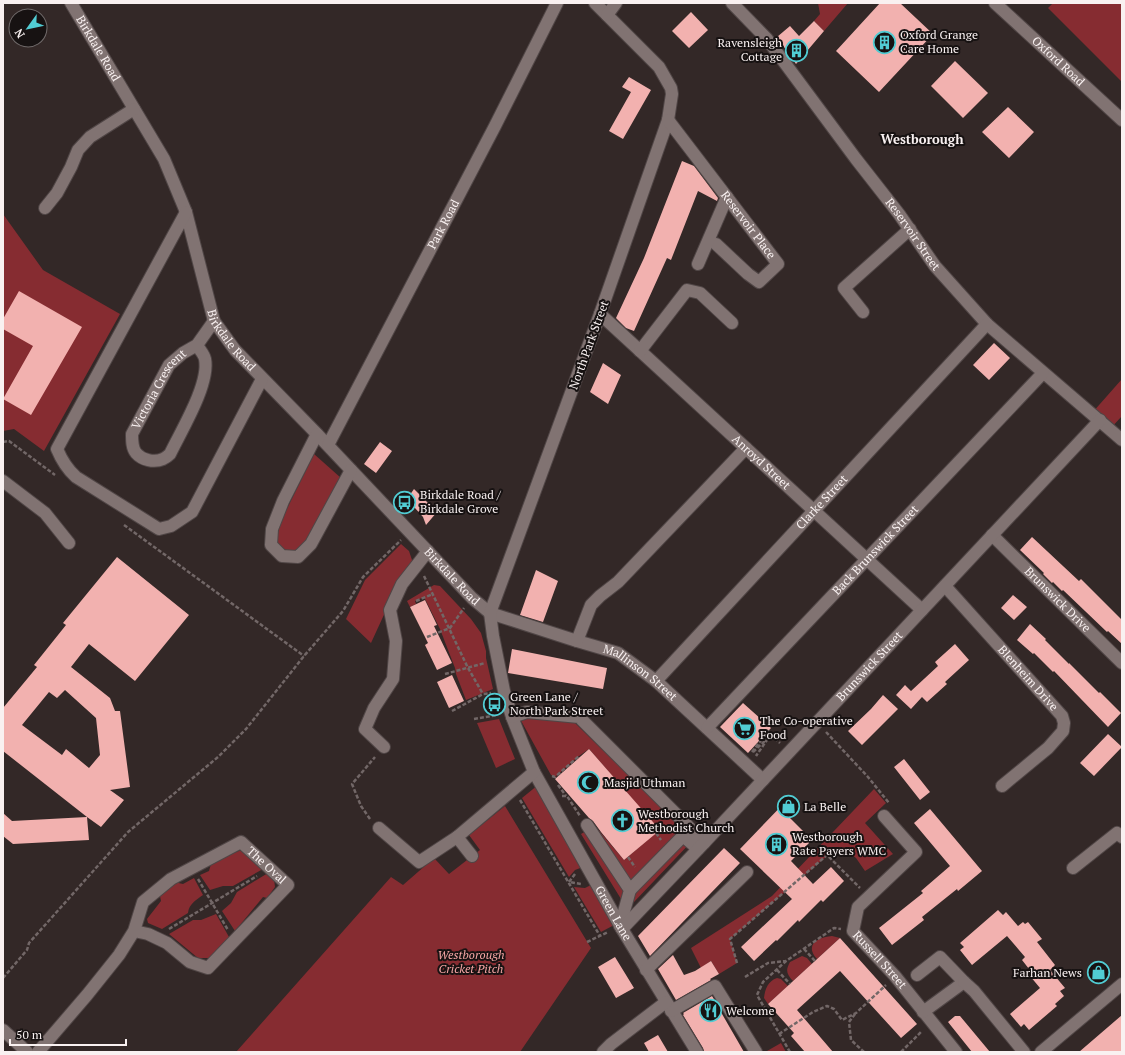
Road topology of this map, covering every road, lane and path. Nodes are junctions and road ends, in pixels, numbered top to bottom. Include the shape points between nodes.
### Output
1 (71, 3) edge
2 (557, 3) edge
3 (595, 3) edge
4 (616, 3) edge
5 (732, 3) edge
6 (995, 3) edge
7 (607, 15) junction
8 (134, 109) junction
9 (668, 120) junction
10 (1122, 120) edge
11 (727, 197) junction
12 (45, 208) dead end
13 (186, 212) junction
14 (910, 229) junction
15 (716, 244) dead end
16 (698, 264) dead end
17 (863, 312) dead end
18 (600, 314) junction
19 (214, 321) junction
20 (732, 323) dead end
21 (987, 324) junction
22 (197, 345) junction
23 (640, 351) junction
24 (1043, 372) junction
25 (262, 379) junction
26 (1100, 420) junction
27 (317, 434) junction
28 (1122, 440) edge
29 (3, 442) edge
30 (328, 445) junction
31 (746, 448) junction
32 (351, 470) junction
33 (61, 479) dead end
34 (3, 481) edge
35 (814, 511) junction
36 (118, 521) dead end
37 (410, 532) junction
38 (992, 535) junction
39 (69, 543) dead end
40 (428, 551) junction
41 (866, 560) junction
42 (418, 564) junction
43 (945, 586) junction
44 (432, 594) junction
45 (472, 598) junction
46 (416, 602) dead end
47 (922, 610) junction
48 (490, 613) junction
49 (450, 628) junction
50 (427, 637) dead end
51 (578, 642) junction
52 (304, 656) junction
53 (497, 660) junction
54 (1122, 664) edge
55 (468, 668) junction
56 (445, 674) dead end
57 (656, 681) junction
58 (452, 711) dead end
59 (511, 715) junction
60 (474, 719) dead end
61 (817, 722) junction
62 (707, 728) junction
63 (774, 737) dead end
64 (384, 747) joint
65 (578, 756) dead end
66 (748, 766) junction
67 (534, 772) junction
68 (551, 775) dead end
69 (763, 780) junction
70 (1002, 786) dead end
71 (518, 796) dead end
72 (884, 816) joint
73 (587, 825) dead end
74 (379, 828) joint
75 (457, 837) junction
76 (1122, 837) edge
77 (701, 846) junction
78 (472, 856) dead end
79 (191, 868) junction
80 (270, 868) junction
81 (1073, 868) dead end
82 (747, 872) dead end
83 (630, 890) junction
84 (869, 896) junction
85 (212, 904) junction
86 (621, 927) junction
87 (134, 931) junction
88 (853, 931) junction
89 (600, 936) junction
90 (154, 937) junction
91 (234, 941) junction
92 (587, 942) dead end
93 (804, 949) junction
94 (786, 961) junction
95 (815, 961) dead end
96 (737, 963) dead end
97 (646, 970) junction
98 (778, 970) junction
99 (917, 975) dead end
100 (895, 976) junction
101 (744, 977) dead end
102 (3, 978) edge
103 (964, 982) junction
104 (790, 984) dead end
105 (1122, 984) edge
106 (668, 1007) junction
107 (923, 1012) junction
108 (856, 1013) junction
109 (931, 1022) junction
110 (3, 1030) edge
111 (779, 1034) junction
112 (610, 1049) edge
113 (27, 1052) edge
114 (38, 1052) edge
115 (697, 1052) edge
116 (756, 1052) edge
117 (790, 1052) edge
118 (864, 1052) edge
119 (901, 1052) edge
120 (956, 1052) edge
121 (1024, 1052) edge
122 (1041, 1052) edge

1 - 8 street, Birkdale Road
2 - 30 street, Park Road
3 - 7 street, North Park Street
4 - 7 street
5 - 14 street, Reservoir Street via 767,38
6 - 10 street, Oxford Road
7 - 9 street, North Park Street via 664,75 672,94
8 - 12 street via 90,137 78,150 57,193
8 - 13 street, Birkdale Road via 164,159
9 - 11 street, Reservoir Place
9 - 18 street, North Park Street
11 - 15 street, Reservoir Place via 778,264 759,282
11 - 16 street
13 - 19 street, Birkdale Road
13 - 25 street via 57,449 61,459 76,477 159,529 171,526 192,512
14 - 17 street via 844,288
14 - 21 street, Reservoir Street via 935,266
18 - 23 street, Anroyd Street
18 - 48 street, North Park Street
19 - 22 street, Victoria Crescent
19 - 25 street, Birkdale Road via 235,350
20 - 23 street via 700,293 687,290
21 - 24 street, Reservoir Street
21 - 35 street, Clarke Street
22 - 22 street, Victoria Crescent via 169,365 132,434 136,453 143,458 151,461 163,459 170,454 200,392 204,380 205,358
23 - 31 street, Anroyd Street
24 - 26 street, Reservoir Street
24 - 41 street, Back Brunswick Street
25 - 27 street, Birkdale Road
26 - 28 street, Reservoir Street
26 - 38 street, Brunswick Street
27 - 30 street, Birkdale Road
27 - 32 street via 283,501 272,529 271,545 282,556 298,557 311,544
29 - 33 path via 9,441
30 - 32 street, Birkdale Road
31 - 35 street, Anroyd Street
31 - 51 street via 618,582 591,605
32 - 37 street, Birkdale Road
34 - 39 street via 45,513
35 - 41 street, Anroyd Street
35 - 57 street, Clarke Street
36 - 52 path
37 - 40 street, Birkdale Road
37 - 52 path via 363,577 343,611
38 - 43 street, Brunswick Street
38 - 54 street, Brunswick Drive
40 - 42 street
40 - 45 street, Birkdale Road
41 - 47 street, Anroyd Street
41 - 62 street, Back Brunswick Street
42 - 44 path
42 - 64 street via 402,584 390,610 396,641 393,679 374,708 365,729
43 - 47 street, Brunswick Street
43 - 70 street, Blenheim Drive via 1062,716 1064,723 1063,731 1048,748
44 - 46 path
44 - 49 path
45 - 48 street, Birkdale Road
45 - 49 path
47 - 61 street, Brunswick Street
48 - 51 street, Mallinson Street
48 - 53 street, Green Lane
49 - 50 path
49 - 55 path
51 - 57 street, Mallinson Street via 618,653
52 - 102 path via 246,729 218,758 128,832 29,943 27,950
53 - 55 path
53 - 59 street, Green Lane
55 - 56 path
55 - 58 path via 483,694
57 - 62 street, Mallinson Street
59 - 60 path
59 - 67 street, Green Lane
59 - 77 street via 527,712 579,717 683,821
61 - 69 street, Brunswick Street
61 - 72 path via 890,804
62 - 66 street, Mallinson Street
63 - 66 path via 768,731 750,755 769,737
64 - 74 path via 352,784 367,816
65 - 68 path via 555,777
66 - 69 street, Mallinson Street
67 - 75 street
67 - 86 street, Green Lane
69 - 77 street, Brunswick Street
71 - 89 path
72 - 84 street, Russell Street via 916,852
73 - 83 street
74 - 75 street via 419,862
75 - 78 street
76 - 81 street via 1117,832
77 - 83 street via 682,836
77 - 86 street, Brunswick Street
79 - 80 street, The Oval via 241,842
79 - 85 path
79 - 87 street, The Oval via 171,879 143,902
80 - 85 path
80 - 91 street, The Oval via 288,885
82 - 97 street
83 - 86 street
84 - 88 street, Russell Street via 858,907
84 - 96 path via 827,855 730,939
85 - 90 path
85 - 91 path
86 - 89 path
86 - 97 street, Green Lane
87 - 90 street, The Oval
87 - 114 street, The Oval via 96,984
88 - 93 path via 834,928
88 - 100 street, Russell Street
89 - 92 path
90 - 91 street, The Oval via 167,943 190,962 208,968
93 - 94 path
93 - 95 path
94 - 98 path
94 - 101 path via 768,963
97 - 106 street, Green Lane
98 - 104 path
98 - 111 path via 762,982 757,996
99 - 103 street via 940,957
100 - 107 street, Russell Street
100 - 108 path
103 - 107 street
103 - 121 street
105 - 122 street
106 - 112 street
106 - 115 street, Green Lane
106 - 116 street via 716,986
107 - 109 street, Russell Street
108 - 111 path via 842,1020 834,1009 826,1006
108 - 118 path via 849,1022 851,1040
109 - 119 path
109 - 120 street, Russell Street
110 - 113 street
111 - 117 path

